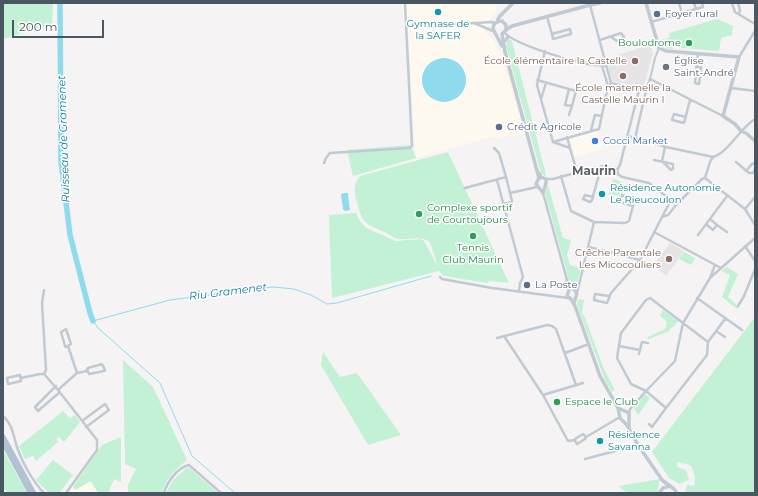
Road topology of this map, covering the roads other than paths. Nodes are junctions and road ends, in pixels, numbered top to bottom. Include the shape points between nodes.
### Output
1 (405, 3) edge
2 (513, 3) edge
3 (600, 3) edge
4 (646, 3) edge
5 (679, 3) edge
6 (694, 3) edge
7 (702, 3) edge
8 (732, 3) edge
9 (738, 3) edge
10 (590, 4) edge
11 (696, 9) junction
12 (505, 12) junction
13 (682, 13) junction
14 (739, 14) junction
15 (546, 17) junction
16 (472, 22) junction
17 (496, 22) junction
18 (651, 22) junction
19 (505, 24) junction
20 (755, 24) edge
21 (512, 26) junction
22 (407, 27) junction
23 (755, 30) edge
24 (495, 32) junction
25 (504, 32) junction
26 (552, 34) junction
27 (508, 37) junction
28 (611, 37) junction
29 (600, 40) junction
30 (503, 43) junction
31 (659, 48) junction
32 (505, 52) junction
33 (544, 52) junction
34 (698, 53) junction
35 (739, 57) junction
36 (602, 66) junction
37 (606, 66) junction
38 (696, 67) junction
39 (650, 79) junction
40 (537, 80) junction
41 (546, 83) junction
42 (611, 83) junction
43 (608, 86) junction
44 (731, 88) junction
45 (569, 89) junction
46 (639, 90) junction
47 (646, 91) junction
48 (755, 91) edge
49 (541, 100) junction
50 (690, 100) junction
51 (572, 106) junction
52 (569, 115) dead end
53 (602, 116) junction
54 (723, 116) junction
55 (686, 117) junction
56 (755, 120) edge
57 (591, 130) junction
58 (741, 131) junction
59 (628, 136) junction
60 (567, 137) junction
61 (635, 138) junction
62 (755, 141) edge
63 (553, 142) junction
64 (665, 147) junction
65 (494, 148) dead end
66 (570, 148) junction
67 (713, 157) junction
68 (654, 160) dead end
69 (736, 162) dead end
70 (324, 163) dead end
71 (755, 163) edge
72 (755, 169) edge
73 (600, 170) junction
74 (618, 170) junction
75 (746, 171) junction
76 (577, 172) junction
77 (618, 174) junction
78 (561, 176) junction
79 (506, 177) junction
80 (540, 178) junction
81 (704, 178) junction
82 (497, 180) junction
83 (546, 181) junction
84 (465, 188) dead end
85 (539, 188) junction
86 (510, 193) junction
87 (727, 196) junction
88 (592, 197) dead end
89 (755, 197) edge
90 (671, 200) junction
91 (503, 204) junction
92 (677, 204) junction
93 (633, 206) junction
94 (745, 210) junction
95 (662, 217) junction
96 (710, 220) junction
97 (594, 222) junction
98 (706, 224) junction
99 (717, 225) junction
100 (755, 225) edge
101 (654, 232) junction
102 (727, 232) dead end
103 (698, 235) dead end
104 (755, 238) edge
105 (746, 246) junction
106 (589, 247) junction
107 (640, 260) junction
108 (755, 261) edge
109 (715, 265) junction
110 (721, 268) junction
111 (755, 269) edge
112 (440, 277) dead end
113 (710, 278) junction
114 (567, 280) joint
115 (44, 290) dead end
116 (519, 291) junction
117 (572, 291) junction
118 (560, 296) junction
119 (609, 296) junction
120 (697, 298) junction
121 (571, 299) junction
122 (738, 306) dead end
123 (725, 319) junction
124 (683, 323) junction
125 (742, 330) dead end
126 (716, 331) junction
127 (504, 336) junction
128 (724, 337) dead end
129 (497, 338) dead end
130 (708, 342) junction
131 (648, 343) dead end
132 (589, 344) junction
133 (68, 346) junction
134 (619, 346) junction
135 (640, 350) junction
136 (565, 353) junction
137 (639, 354) dead end
138 (87, 371) junction
139 (77, 373) junction
140 (44, 374) junction
141 (21, 378) junction
142 (583, 383) dead end
143 (576, 385) junction
144 (56, 386) junction
145 (59, 391) junction
146 (646, 391) junction
147 (543, 395) junction
148 (618, 408) junction
149 (666, 408) junction
150 (628, 411) junction
151 (3, 416) edge
152 (621, 418) junction
153 (629, 419) junction
154 (82, 421) junction
155 (649, 424) dead end
156 (86, 427) junction
157 (630, 429) junction
158 (3, 436) edge
159 (586, 437) junction
160 (575, 440) junction
161 (3, 443) edge
162 (638, 445) junction
163 (585, 459) dead end
164 (662, 480) junction
165 (670, 486) junction
166 (660, 491) edge
167 (30, 493) edge
168 (34, 493) edge
169 (44, 493) edge
170 (66, 493) edge
171 (164, 493) edge
172 (221, 493) edge
173 (677, 493) edge

1 - 22 street
2 - 12 street
3 - 10 street
4 - 18 street
5 - 13 street
6 - 11 street
7 - 11 street via 703,7
8 - 14 street via 735,12
9 - 14 street
10 - 15 street
10 - 29 street
11 - 13 street
12 - 17 street
12 - 19 street
13 - 18 street
14 - 20 street
15 - 21 street
15 - 26 street
16 - 17 street
16 - 22 street
16 - 24 street
17 - 19 street
17 - 24 street via 493,28
18 - 31 street
19 - 21 street
19 - 25 street
21 - 25 street
22 - 70 street via 412,146 330,153
23 - 35 street
24 - 25 street
24 - 32 street
25 - 27 street
25 - 30 street
26 - 26 street via 553,39 571,34 570,29
27 - 30 street
27 - 33 street
28 - 28 street via 617,41 624,37 621,33
28 - 29 street
29 - 37 street
30 - 32 street
31 - 34 street via 666,51
31 - 39 street
32 - 80 street
33 - 36 street
33 - 40 street
34 - 35 street
34 - 38 street
35 - 44 street
36 - 37 street
36 - 43 street
37 - 42 street
38 - 38 street via 695,83 699,84 701,68
39 - 47 street
39 - 50 street
40 - 41 street
40 - 49 street
41 - 45 street
41 - 49 street
42 - 43 street
42 - 46 street
43 - 53 street
44 - 48 street
44 - 54 street
45 - 51 street via 576,91
45 - 51 street via 565,105
46 - 47 street
46 - 59 street
47 - 61 street
49 - 63 street
50 - 54 street
50 - 55 street
51 - 52 street
53 - 57 street via 598,129
53 - 57 street via 595,115
54 - 58 street
55 - 55 street via 674,114 672,120 684,123
56 - 58 street
57 - 60 street
58 - 62 street
58 - 67 street via 736,139
59 - 61 street
59 - 74 street
60 - 63 street
60 - 66 street
61 - 64 street
63 - 66 street
64 - 67 street
64 - 68 street via 663,162
65 - 79 street via 499,153
66 - 76 street
67 - 81 street
69 - 75 street
71 - 75 street
72 - 75 street via 751,173
73 - 74 street via 602,166
73 - 76 street via 594,168
73 - 77 street
73 - 88 street
74 - 77 street
76 - 78 street
77 - 90 street via 649,183
78 - 83 street
78 - 97 street via 571,210
79 - 82 street
79 - 86 street
80 - 83 street
80 - 85 street
81 - 87 street
81 - 92 street
82 - 84 street
82 - 91 street
83 - 85 street
85 - 86 street
85 - 114 street
86 - 91 street via 512,202
87 - 94 street
87 - 96 street
89 - 94 street
90 - 92 street
90 - 95 street
91 - 116 street via 523,277
92 - 95 street via 668,215
93 - 93 street via 635,199 622,195 620,202
93 - 97 street via 629,221 625,223
94 - 100 street
95 - 101 street
96 - 98 street
96 - 99 street
97 - 106 street
98 - 99 street via 713,230
98 - 103 street
99 - 102 street
101 - 107 street
101 - 109 street
104 - 105 street
105 - 108 street
105 - 110 street
106 - 107 street
106 - 117 street via 579,284
107 - 119 street
109 - 110 street
109 - 113 street
110 - 113 street
111 - 122 street
112 - 116 street
113 - 120 street
114 - 117 street
115 - 140 street
116 - 118 street
117 - 118 street
117 - 121 street
117 - 121 street via 567,294
118 - 121 street
119 - 119 street via 595,294 594,300 607,303
120 - 123 street
120 - 124 street
121 - 132 street
123 - 125 street
123 - 126 street
124 - 130 street
124 - 134 street via 648,299 620,333
124 - 146 street via 675,361
126 - 128 street
126 - 130 street
127 - 129 street
127 - 136 street via 552,326 556,329
127 - 147 street
130 - 149 street via 707,355
131 - 135 street via 642,342
132 - 136 street
132 - 148 street via 600,376
133 - 133 street via 71,344 66,329 61,332 65,346
133 - 139 street
134 - 135 street
134 - 146 street via 617,358 631,384
135 - 137 street
136 - 143 street
138 - 138 street via 89,374 104,371 104,365 88,368
138 - 139 street
139 - 145 street
140 - 141 street
140 - 144 street
141 - 141 street via 20,375 7,378 8,384 21,381
142 - 143 street
143 - 147 street
144 - 145 street
144 - 145 street via 35,405 38,411
145 - 154 street
146 - 149 street
146 - 150 street
147 - 160 street via 568,441
148 - 150 street
148 - 152 street
149 - 155 street via 652,427
150 - 152 street
150 - 153 street
151 - 169 street via 12,428 17,448 33,479
152 - 153 street
152 - 157 street
152 - 159 street
153 - 157 street
154 - 156 street
154 - 156 street via 105,404 109,410
156 - 170 street via 96,440 97,450
157 - 162 street
158 - 168 main road
159 - 160 street via 583,434
159 - 160 street via 577,444
161 - 167 main road
162 - 163 street
162 - 164 street
164 - 165 street
164 - 166 street
165 - 166 street
165 - 173 street
171 - 172 street via 176,474 189,464

